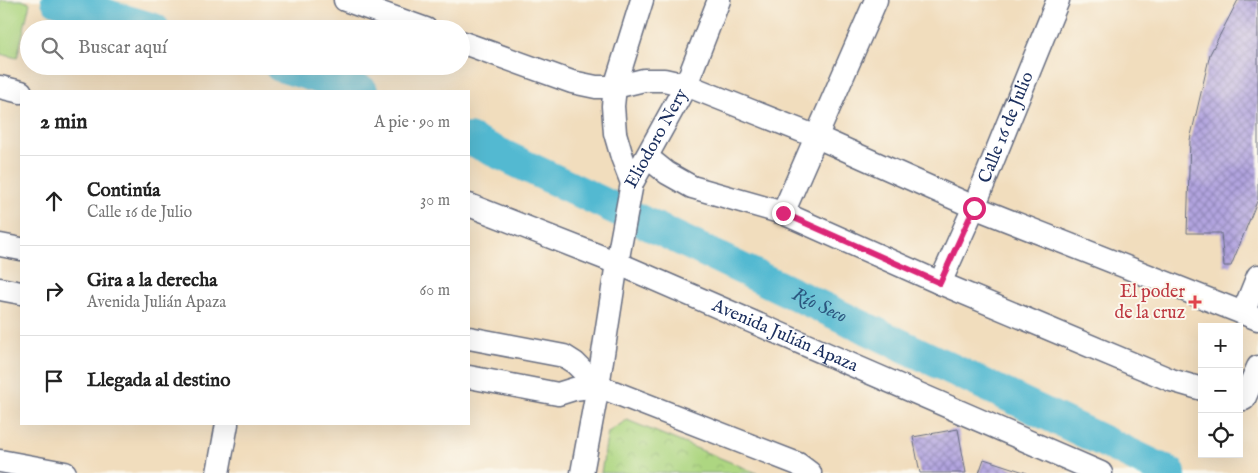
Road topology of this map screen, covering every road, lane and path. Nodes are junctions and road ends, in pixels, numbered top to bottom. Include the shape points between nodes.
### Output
1 (345, 0) edge
2 (642, 0) edge
3 (719, 0) edge
4 (876, 0) edge
5 (1058, 0) edge
6 (401, 20) edge
7 (470, 45) edge
8 (686, 85) junction
9 (0, 87) edge
10 (616, 87) junction
11 (20, 92) edge
12 (816, 137) junction
13 (646, 157) junction
14 (632, 187) junction
15 (470, 205) edge
16 (974, 208) junction
17 (783, 213) junction
18 (0, 245) edge
19 (20, 249) edge
20 (619, 254) junction
21 (1258, 276) edge
22 (940, 283) junction
23 (0, 289) edge
24 (20, 293) edge
25 (1250, 316) edge
26 (470, 338) edge
27 (1258, 366) edge
28 (470, 377) edge
29 (598, 386) junction
30 (1198, 388) edge
31 (1247, 401) edge
32 (227, 425) edge
33 (0, 461) edge
34 (800, 470) edge
35 (65, 473) edge
36 (218, 473) edge
37 (582, 473) edge
38 (1101, 473) edge

1 - 6 street
2 - 10 street, Eliodoro Nery
3 - 8 street, Eliodoro Nery
4 - 12 street
5 - 16 street, Calle 16 de Julio
7 - 10 street via 572,82
8 - 10 street via 644,80
8 - 12 street
8 - 13 street, Eliodoro Nery
9 - 11 street
10 - 14 street, Eliodoro Nery via 612,106 615,133
12 - 16 street
12 - 17 street
13 - 14 street, Eliodoro Nery
13 - 17 street via 692,187
14 - 20 street
15 - 20 street, Avenida Julián Apaza
16 - 22 street, Calle 16 de Julio
16 - 25 street
17 - 22 street
18 - 19 street
20 - 29 street
20 - 38 street, Avenida Julián Apaza
21 - 25 street
22 - 30 street via 1171,380
23 - 24 street
26 - 29 street via 564,356
27 - 31 street
28 - 29 street via 558,394
29 - 34 street
29 - 37 street
32 - 36 street
33 - 35 street

